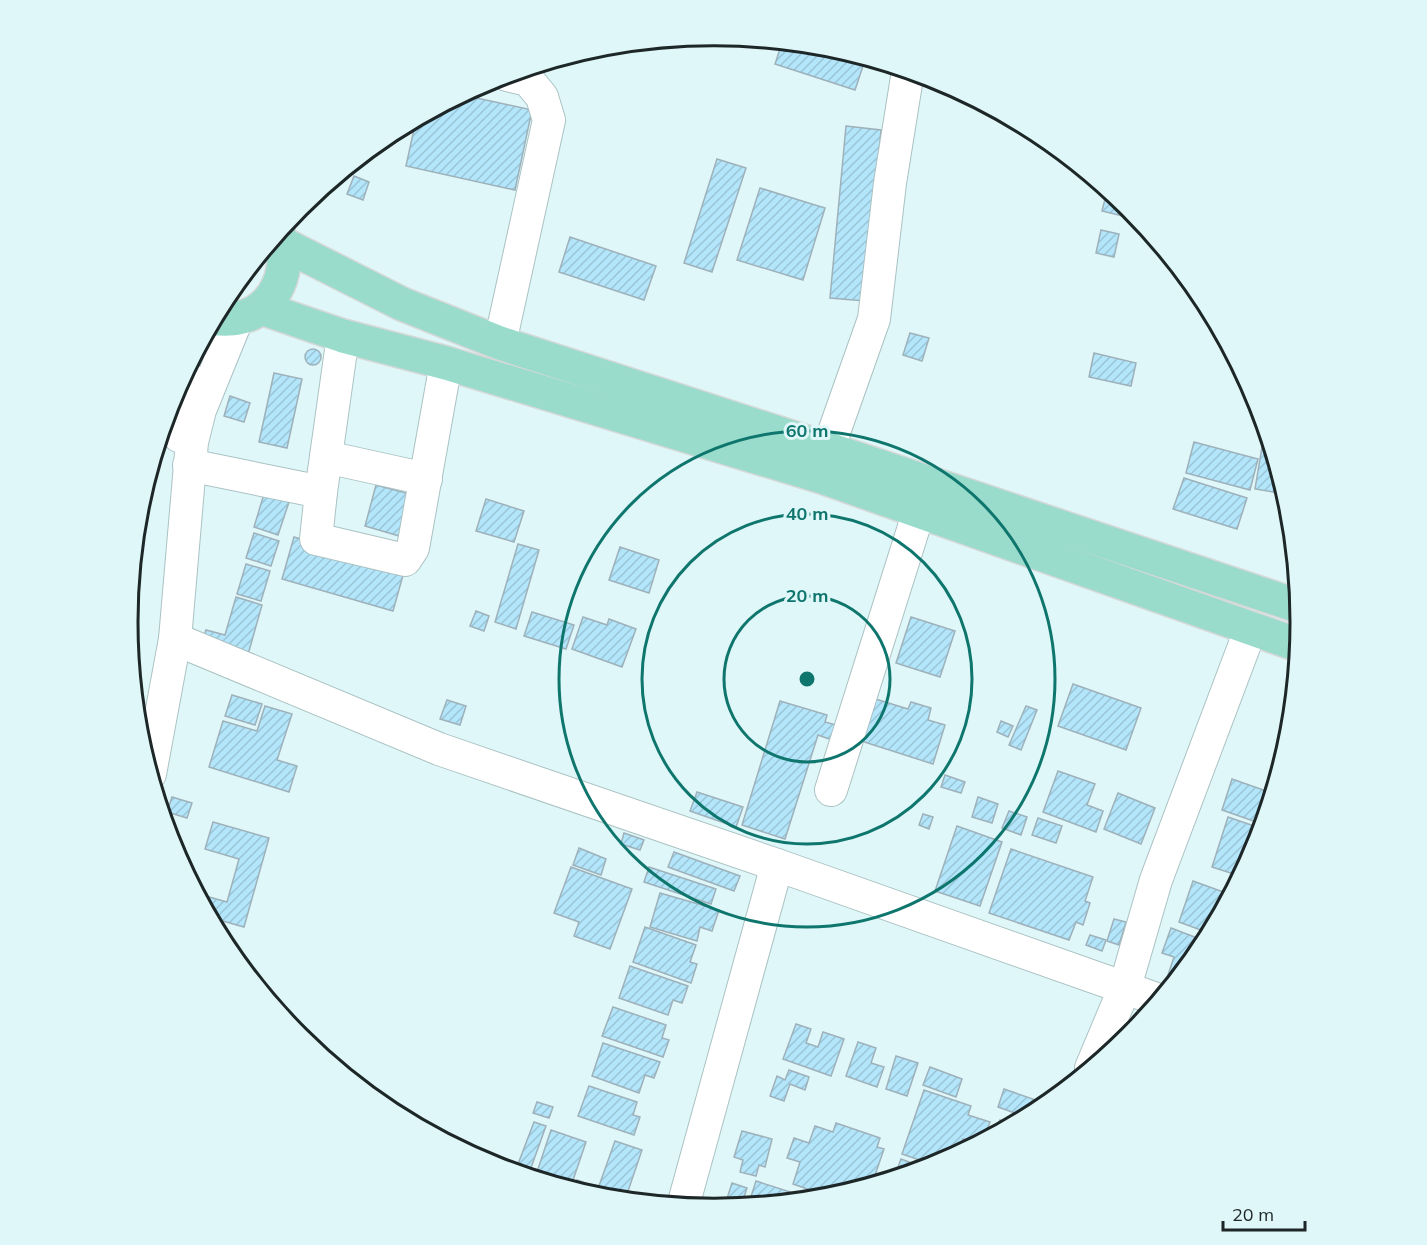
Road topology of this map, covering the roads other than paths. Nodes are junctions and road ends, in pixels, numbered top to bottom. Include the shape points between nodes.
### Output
1 (523, 79) edge
2 (907, 80) edge
3 (282, 240) edge
4 (280, 242) edge
5 (237, 315) edge
6 (343, 336) junction
7 (500, 343) junction
8 (446, 363) junction
9 (183, 398) edge
10 (828, 449) junction
11 (326, 457) junction
12 (189, 465) junction
13 (426, 479) junction
14 (321, 492) junction
15 (919, 511) junction
16 (1289, 603) edge
17 (1251, 628) junction
18 (175, 639) junction
19 (1289, 642) edge
20 (153, 755) edge
21 (831, 790) dead end
22 (777, 865) junction
23 (1125, 987) junction
24 (1151, 997) edge
25 (1098, 1051) edge
26 (685, 1197) edge

1 - 7 street via 542,97 549,120
2 - 10 street via 874,319
3 - 7 main road via 402,304
4 - 5 main road via 284,268 277,290
5 - 6 main road
5 - 12 street via 201,410
6 - 8 main road
6 - 11 street
7 - 10 main road
8 - 13 street
8 - 15 main road via 822,477
9 - 12 street via 179,440
10 - 16 main road
11 - 13 street
11 - 14 street
12 - 14 street
12 - 18 street
13 - 14 street via 413,548 405,560 316,539
15 - 17 main road
15 - 21 street
17 - 19 main road
17 - 23 street via 1156,880
18 - 20 street
18 - 22 street via 439,749
22 - 23 street
22 - 26 street
23 - 24 street
23 - 25 street

